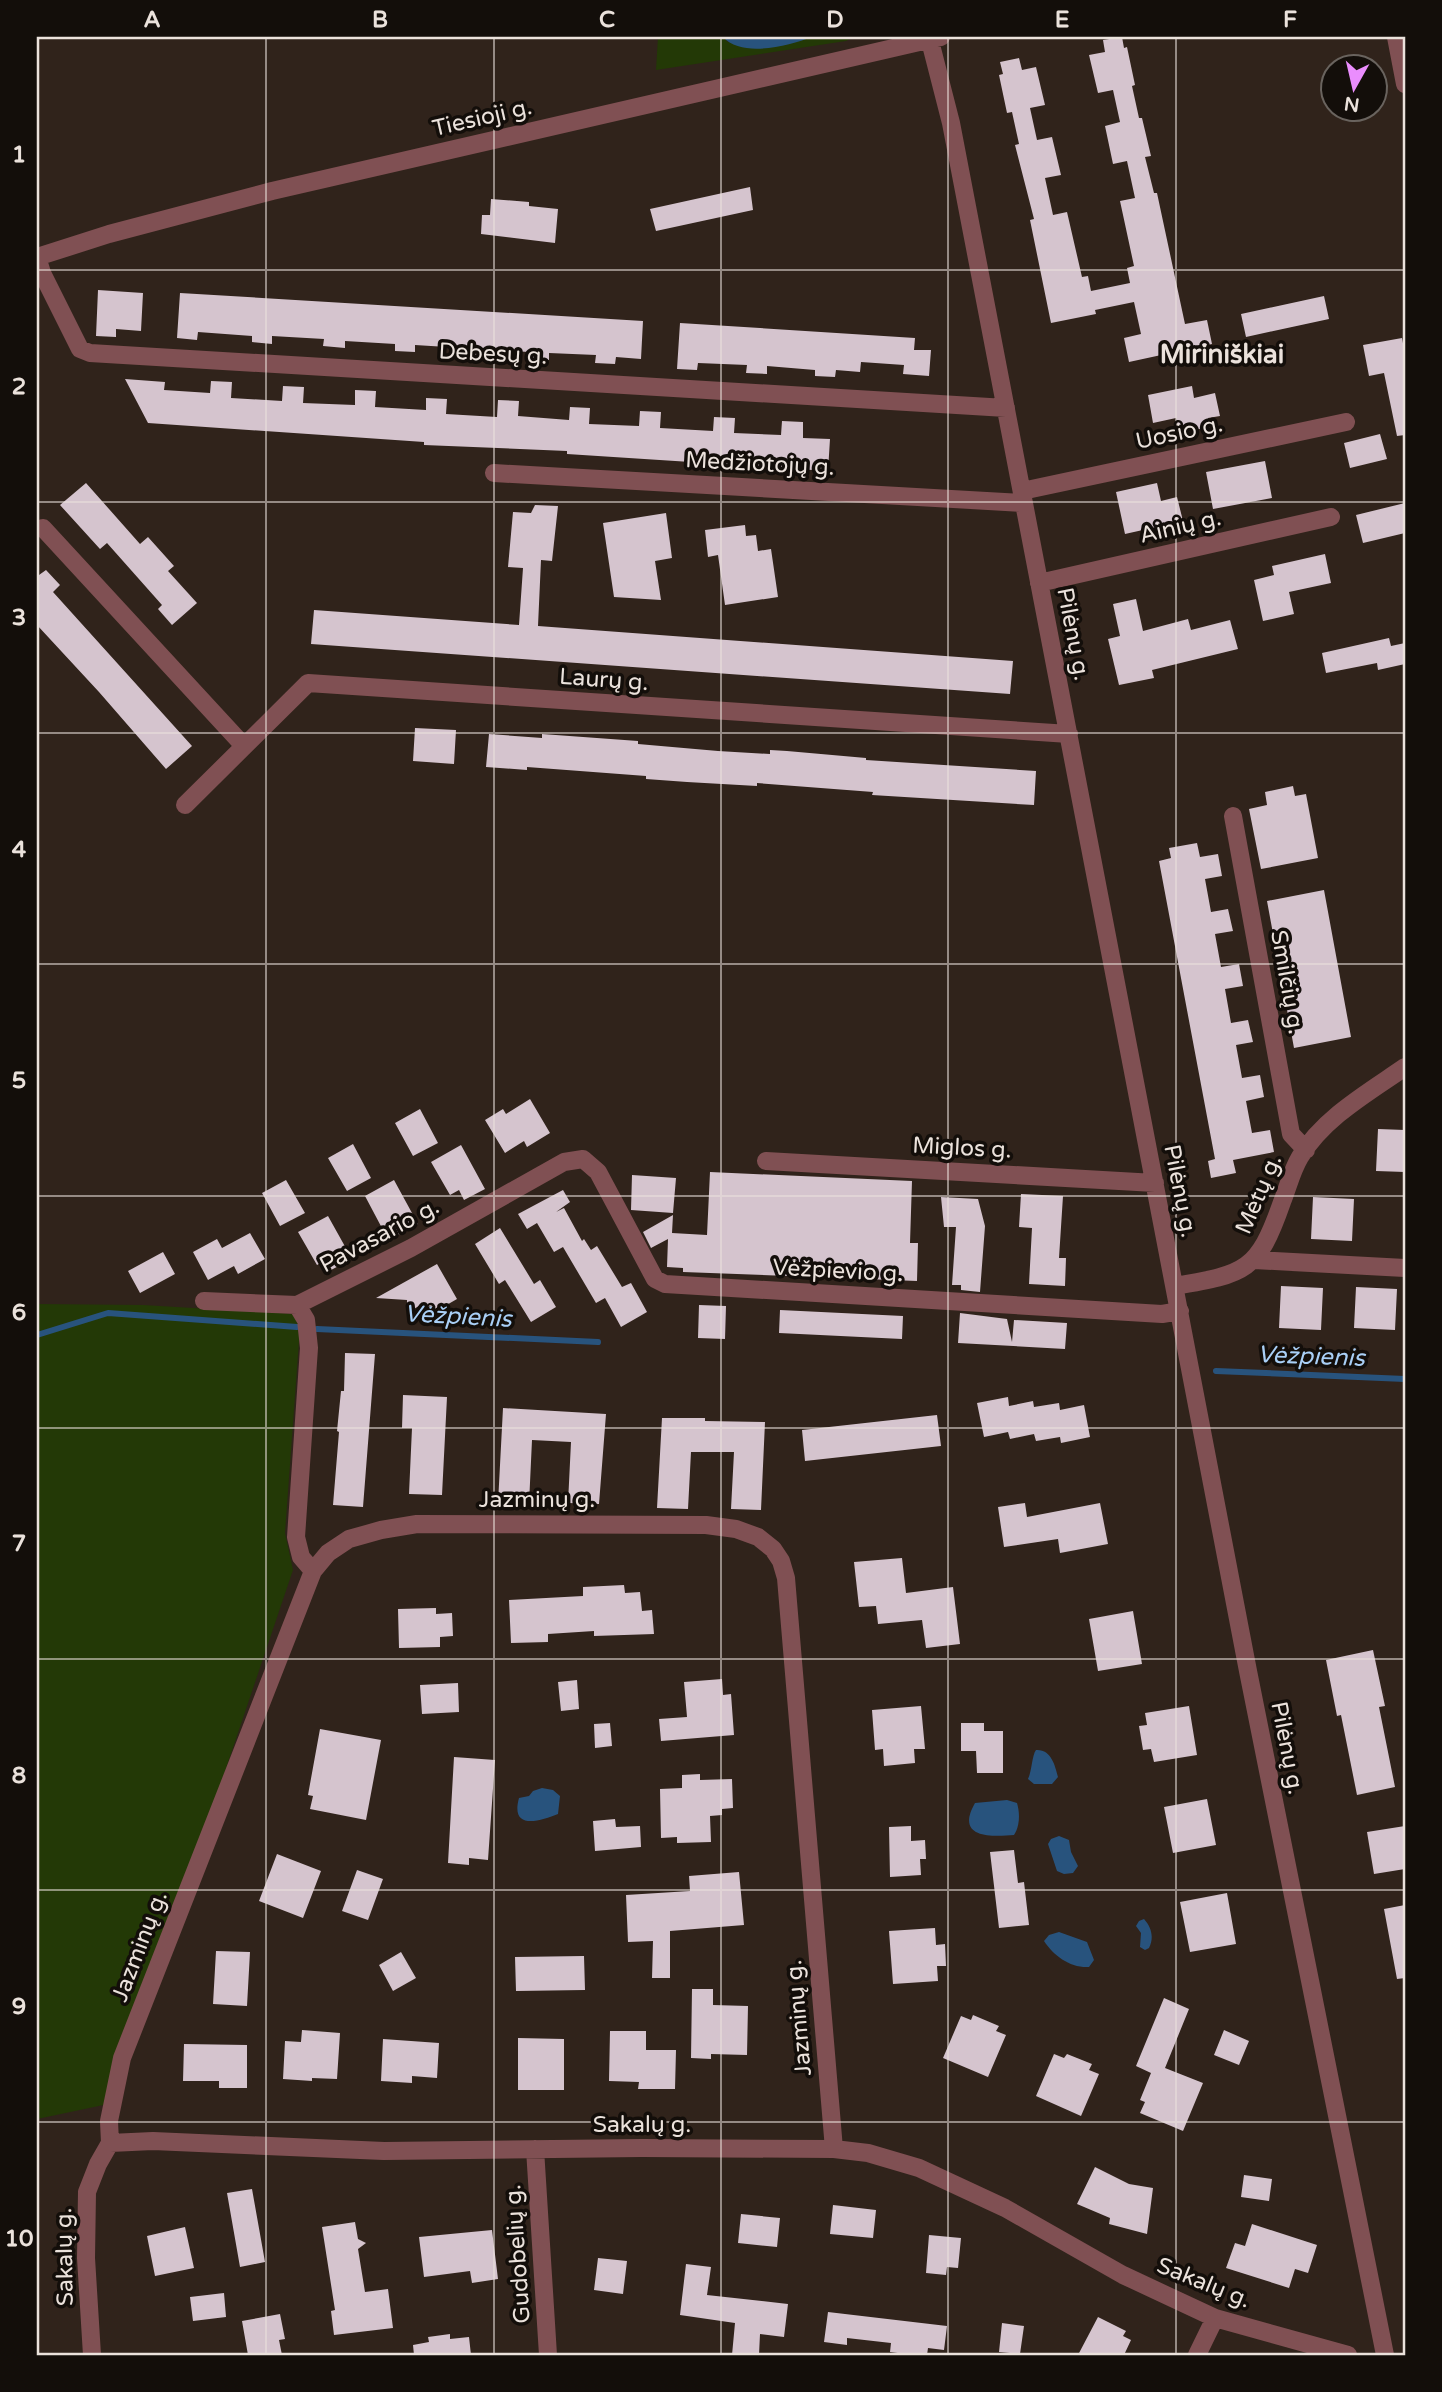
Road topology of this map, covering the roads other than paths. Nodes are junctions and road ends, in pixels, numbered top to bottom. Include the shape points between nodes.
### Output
1 (1396, 37) edge
2 (933, 38) edge
3 (1405, 84) edge
4 (37, 257) edge
5 (1006, 408) junction
6 (1346, 422) dead end
7 (494, 473) dead end
8 (1023, 497) junction
9 (1331, 517) dead end
10 (43, 528) dead end
11 (1039, 583) junction
12 (1069, 734) junction
13 (244, 746) junction
14 (185, 805) dead end
15 (1233, 816) dead end
16 (1405, 1068) edge
17 (1306, 1150) junction
18 (766, 1161) dead end
19 (564, 1162) joint
20 (1154, 1183) junction
21 (1254, 1261) junction
22 (1405, 1268) edge
23 (1175, 1286) junction
24 (204, 1301) dead end
25 (297, 1305) junction
26 (1180, 1311) junction
27 (313, 1570) junction
28 (110, 2143) junction
29 (535, 2149) junction
30 (834, 2149) junction
31 (1215, 2318) junction
32 (92, 2355) edge
33 (548, 2355) edge
34 (1197, 2355) edge
35 (1348, 2355) edge
36 (1385, 2355) edge

1 - 3 street
2 - 4 street, Tiesioji g. via 272,191
2 - 5 street, Pilėnų g.
4 - 5 street, Debesų g. via 80,349 90,354
5 - 8 street, Pilėnų g.
6 - 8 street, Uosio g.
7 - 8 street, Medžiotojų g.
8 - 11 street, Pilėnų g.
9 - 11 street, Ainių g.
10 - 13 street
11 - 12 street, Pilėnų g.
12 - 13 street, Laurų g. via 308,683
12 - 20 street, Pilėnų g.
13 - 14 street, Laurų g.
15 - 17 street, Smilčių g. via 1291,1134
16 - 17 street, Mėtų g. via 1351,1105
17 - 21 street, Mėtų g. via 1269,1239
18 - 20 street, Miglos g.
19 - 25 street, Pavasario g. via 411,1248
19 - 26 street, Vėžpievio g. via 583,1158 598,1172 655,1279 665,1284 1162,1314
20 - 23 street, Pilėnų g.
21 - 22 street
21 - 23 street, Mėtų g. via 1217,1279
23 - 26 street, Pilėnų g.
24 - 25 street, Pavasario g.
25 - 27 street via 306,1320 309,1348 296,1536 301,1557
26 - 36 street, Pilėnų g.
27 - 28 street, Jazminų g. via 122,2057 109,2121
27 - 30 street, Jazminų g. via 349,1539 417,1524 706,1525 758,1537 772,1549 786,1578
28 - 29 street, Sakalų g. via 384,2151
28 - 32 street, Sakalų g. via 87,2192
29 - 30 street, Sakalų g.
29 - 33 street, Gudobelių g.
30 - 31 street, Sakalų g. via 868,2153 919,2168
31 - 34 street
31 - 35 street, Sakalų g.

